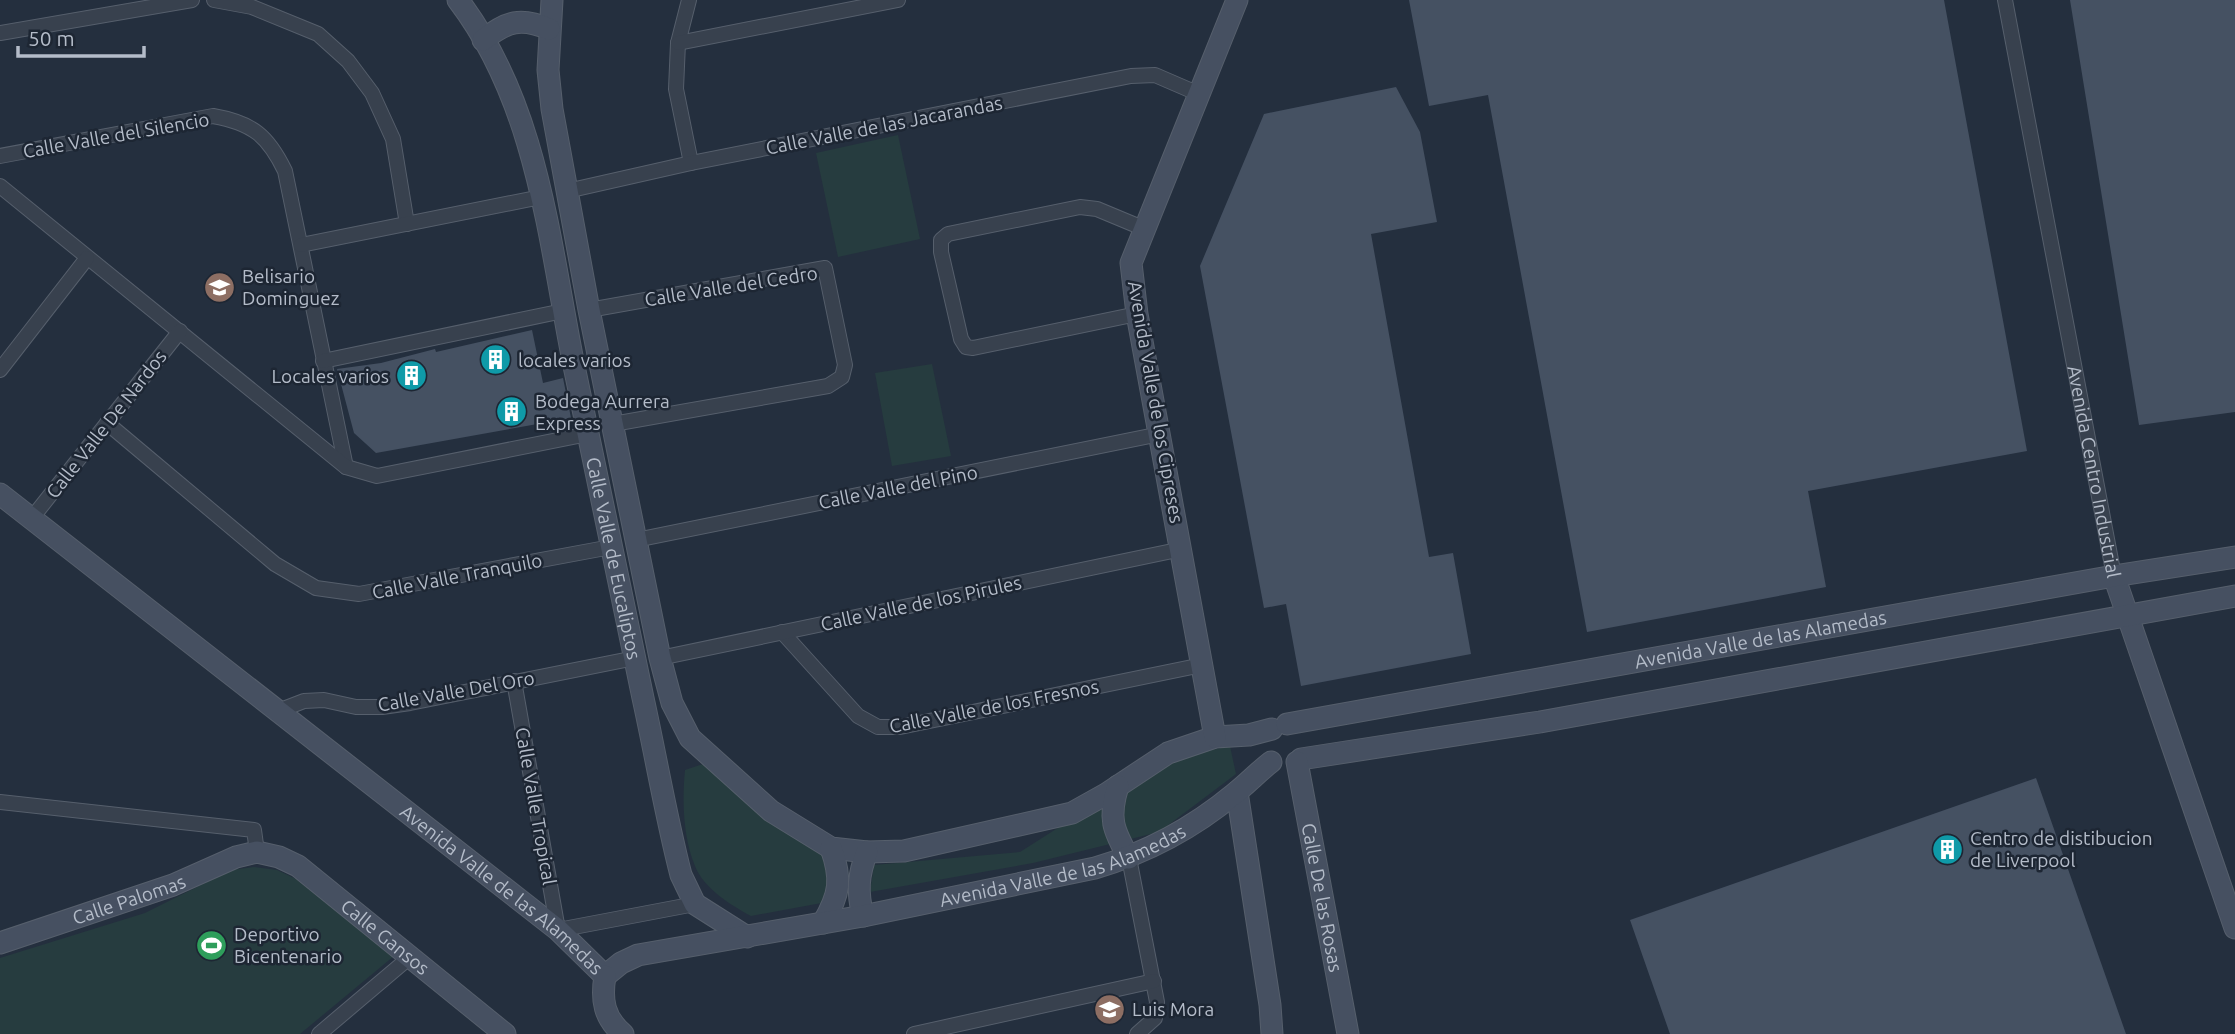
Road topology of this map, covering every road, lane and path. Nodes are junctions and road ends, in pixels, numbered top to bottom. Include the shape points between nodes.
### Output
1 (192, 0) edge
2 (214, 0) edge
3 (458, 0) edge
4 (552, 0) edge
5 (689, 0) edge
6 (898, 0) edge
7 (1237, 0) edge
8 (2005, 0) edge
9 (549, 29) junction
10 (0, 33) edge
11 (483, 40) junction
12 (678, 43) junction
13 (1199, 94) junction
14 (0, 156) edge
15 (691, 163) junction
16 (0, 186) edge
17 (567, 191) junction
18 (541, 197) junction
19 (407, 223) junction
20 (1145, 229) junction
21 (301, 246) junction
22 (88, 258) junction
23 (589, 310) junction
24 (563, 311) junction
25 (1138, 314) junction
26 (180, 331) junction
27 (0, 344) edge
28 (12, 354) junction
29 (323, 361) junction
30 (0, 370) edge
31 (107, 423) junction
32 (613, 424) junction
33 (588, 434) junction
34 (1160, 434) junction
35 (346, 467) junction
36 (0, 494) edge
37 (32, 518) junction
38 (636, 540) junction
39 (611, 547) junction
40 (1182, 549) junction
41 (2235, 557) edge
42 (2114, 576) junction
43 (2235, 596) edge
44 (2126, 616) junction
45 (782, 632) junction
46 (635, 658) junction
47 (660, 658) junction
48 (1202, 665) junction
49 (514, 681) junction
50 (278, 711) junction
51 (1280, 726) junction
52 (1215, 737) junction
53 (690, 738) junction
54 (653, 744) junction
55 (1299, 761) junction
56 (1271, 762) junction
57 (1118, 786) junction
58 (1237, 792) junction
59 (0, 802) edge
60 (831, 848) junction
61 (257, 852) junction
62 (867, 852) junction
63 (1129, 858) junction
64 (695, 904) junction
65 (863, 916) junction
66 (823, 923) junction
67 (2235, 928) edge
68 (0, 930) edge
69 (558, 930) junction
70 (30, 933) junction
71 (747, 937) junction
72 (0, 943) edge
73 (410, 957) junction
74 (604, 976) junction
75 (1154, 981) junction
76 (319, 1034) edge
77 (505, 1034) edge
78 (623, 1034) edge
79 (914, 1034) edge
80 (1137, 1034) edge
81 (1272, 1034) edge
82 (1348, 1034) edge

1 - 10 street
2 - 19 street via 252,7 318,34 348,61 372,93 393,139
3 - 11 street, Calle Valle de Eucaliptos
4 - 9 street, Calle Valle de Eucaliptos
5 - 12 street
6 - 12 street
7 - 13 street, Avenida Valle de los Cipreses
8 - 42 street, Avenida Centro Industrial
9 - 11 street via 521,21 509,23
9 - 17 street, Calle Valle de Eucaliptos via 552,109
11 - 18 street, Calle Valle de Eucaliptos via 517,108
12 - 15 street via 676,89
13 - 15 street, Calle Valle de las Jacarandas via 1156,75 1132,76
13 - 20 street, Avenida Valle de los Cipreses
14 - 21 street, Calle Valle del Silencio via 214,116 235,120 255,130 273,148 285,172
15 - 17 street, Calle Valle de las Jacarandas
16 - 22 street
17 - 23 street, Calle Valle de Eucaliptos
18 - 19 street
18 - 24 street, Calle Valle de Eucaliptos
19 - 21 street
20 - 25 street, Avenida Valle de los Cipreses via 1131,263
20 - 25 street via 1097,209 1080,207 948,234 941,240 966,347
21 - 29 street, Calle Valle del Silencio
22 - 26 street
22 - 28 street
23 - 32 street, Calle Valle de Eucaliptos
23 - 32 street, Calle Valle del Cedro via 825,268 845,365 842,377 828,386
24 - 29 street
24 - 33 street, Calle Valle de Eucaliptos
25 - 34 street, Avenida Valle de los Cipreses
26 - 31 street, Calle Valle De Nardos
26 - 35 street
27 - 28 street
28 - 30 street
29 - 35 street, Calle Valle del Silencio
31 - 37 street, Calle Valle De Nardos
31 - 39 street, Calle Valle Tranquilo via 275,564 316,588 359,594
32 - 38 street, Calle Valle de Eucaliptos
33 - 35 street via 377,476
33 - 39 street, Calle Valle de Eucaliptos
34 - 38 street, Calle Valle del Pino
34 - 40 street, Avenida Valle de los Cipreses
36 - 37 street, Avenida Valle de las Alamedas
37 - 50 street, Avenida Valle de las Alamedas
38 - 47 street, Calle Valle de Eucaliptos
39 - 46 street, Calle Valle de Eucaliptos
40 - 45 street, Calle Valle de los Pirules
40 - 48 street, Avenida Valle de los Cipreses
41 - 42 street, Avenida Valle de las Alamedas
42 - 44 street, Avenida Centro Industrial
42 - 51 street, Avenida Valle de las Alamedas
43 - 44 street
44 - 55 street
44 - 67 street, Avenida Centro Industrial
45 - 47 street, Calle Valle de los Pirules
45 - 48 street, Calle Valle de los Fresnos via 858,716 878,727 900,727
46 - 49 street, Calle Valle Del Oro
46 - 54 street, Calle Valle de Eucaliptos
47 - 53 street, Calle Valle de Eucaliptos via 672,703
48 - 52 street, Avenida Valle de los Cipreses
49 - 50 street, Calle Valle Del Oro via 382,707 304,701
49 - 69 street, Calle Valle Tropical
50 - 69 street, Avenida Valle de las Alamedas
51 - 52 street, Avenida Valle de las Alamedas via 1249,735
51 - 55 street via 1299,730 1305,741
51 - 56 street via 1265,739 1264,751
52 - 57 street, Avenida Valle de las Alamedas via 1168,753
53 - 54 street
53 - 60 street, Calle Valle de Eucaliptos via 771,811
54 - 64 street, Calle Valle de Eucaliptos via 681,875
55 - 56 street via 1284,766
55 - 82 street, Calle De las Rosas
56 - 58 street, Avenida Valle de las Alamedas
57 - 62 street, Avenida Valle de las Alamedas via 1072,813 904,851
57 - 63 street via 1112,822
58 - 63 street, Avenida Valle de las Alamedas via 1160,844
58 - 81 street
59 - 61 street via 254,830
60 - 62 street, Avenida Valle de las Alamedas
60 - 66 street via 838,886 836,901
61 - 70 street, Calle Palomas
61 - 73 street, Calle Gansos via 298,866
62 - 65 street via 858,885
63 - 65 street, Avenida Valle de las Alamedas
63 - 75 street
64 - 69 street
64 - 71 street
65 - 66 street, Avenida Valle de las Alamedas
66 - 71 street, Avenida Valle de las Alamedas
68 - 70 street
69 - 74 street, Avenida Valle de las Alamedas
70 - 72 street, Calle Palomas
71 - 74 street, Avenida Valle de las Alamedas via 638,955
73 - 76 street
73 - 77 street, Calle Gansos
74 - 78 street via 605,1011
75 - 79 street
75 - 80 street via 1155,1018

